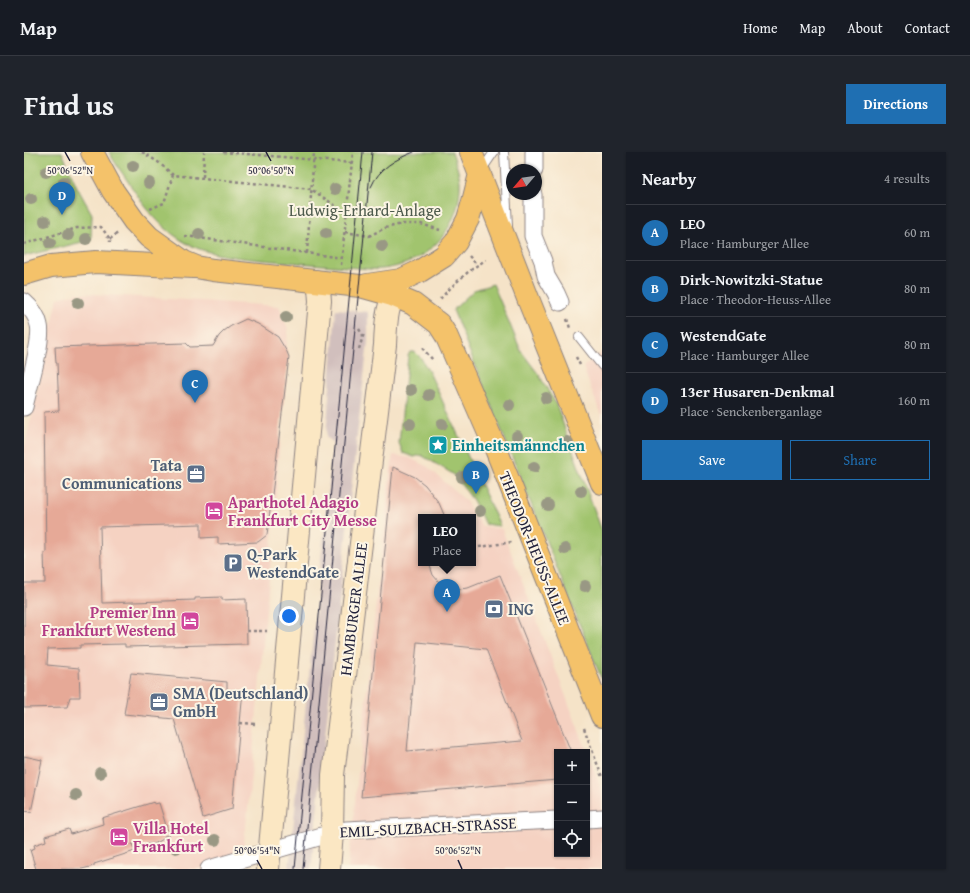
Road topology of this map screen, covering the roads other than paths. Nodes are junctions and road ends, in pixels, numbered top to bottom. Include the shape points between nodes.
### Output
1 (92, 152) edge
2 (471, 152) edge
3 (494, 152) edge
4 (504, 152) edge
5 (534, 152) edge
6 (534, 164) edge
7 (480, 174) junction
8 (532, 200) edge
9 (523, 241) junction
10 (196, 267) junction
11 (24, 274) edge
12 (315, 281) junction
13 (397, 288) junction
14 (24, 302) edge
15 (560, 302) dead end
16 (579, 337) dead end
17 (602, 366) edge
18 (24, 407) edge
19 (602, 483) edge
20 (602, 716) edge
21 (602, 818) edge
22 (590, 819) edge
23 (554, 820) edge
24 (332, 833) junction
25 (269, 860) edge
26 (209, 869) edge
27 (329, 869) edge

1 - 10 main road via 134,221 149,237 184,262
2 - 7 main road
3 - 7 lane
4 - 9 lane via 506,184
5 - 6 street
7 - 9 main road
7 - 13 main road via 468,219 456,242 444,256
8 - 9 street
9 - 15 street via 543,260 546,276
9 - 19 main road
10 - 11 main road via 96,262 51,266
10 - 12 main road
12 - 13 main road
12 - 25 street via 319,288 320,301
13 - 20 main road, THEODOR-HEUSS-ALLEE via 439,324 449,342 496,449
13 - 24 street, HAMBURGER ALLEE via 385,322 385,345 333,775
14 - 18 street via 32,309 40,325
16 - 17 lane
21 - 22 street
23 - 24 street, EMIL-SULZBACH-STRASSE via 361,829
24 - 25 street, EMIL-SULZBACH-STRASSE
24 - 27 street, HAMBURGER ALLEE
25 - 26 street, EMIL-SULZBACH-STRASSE

